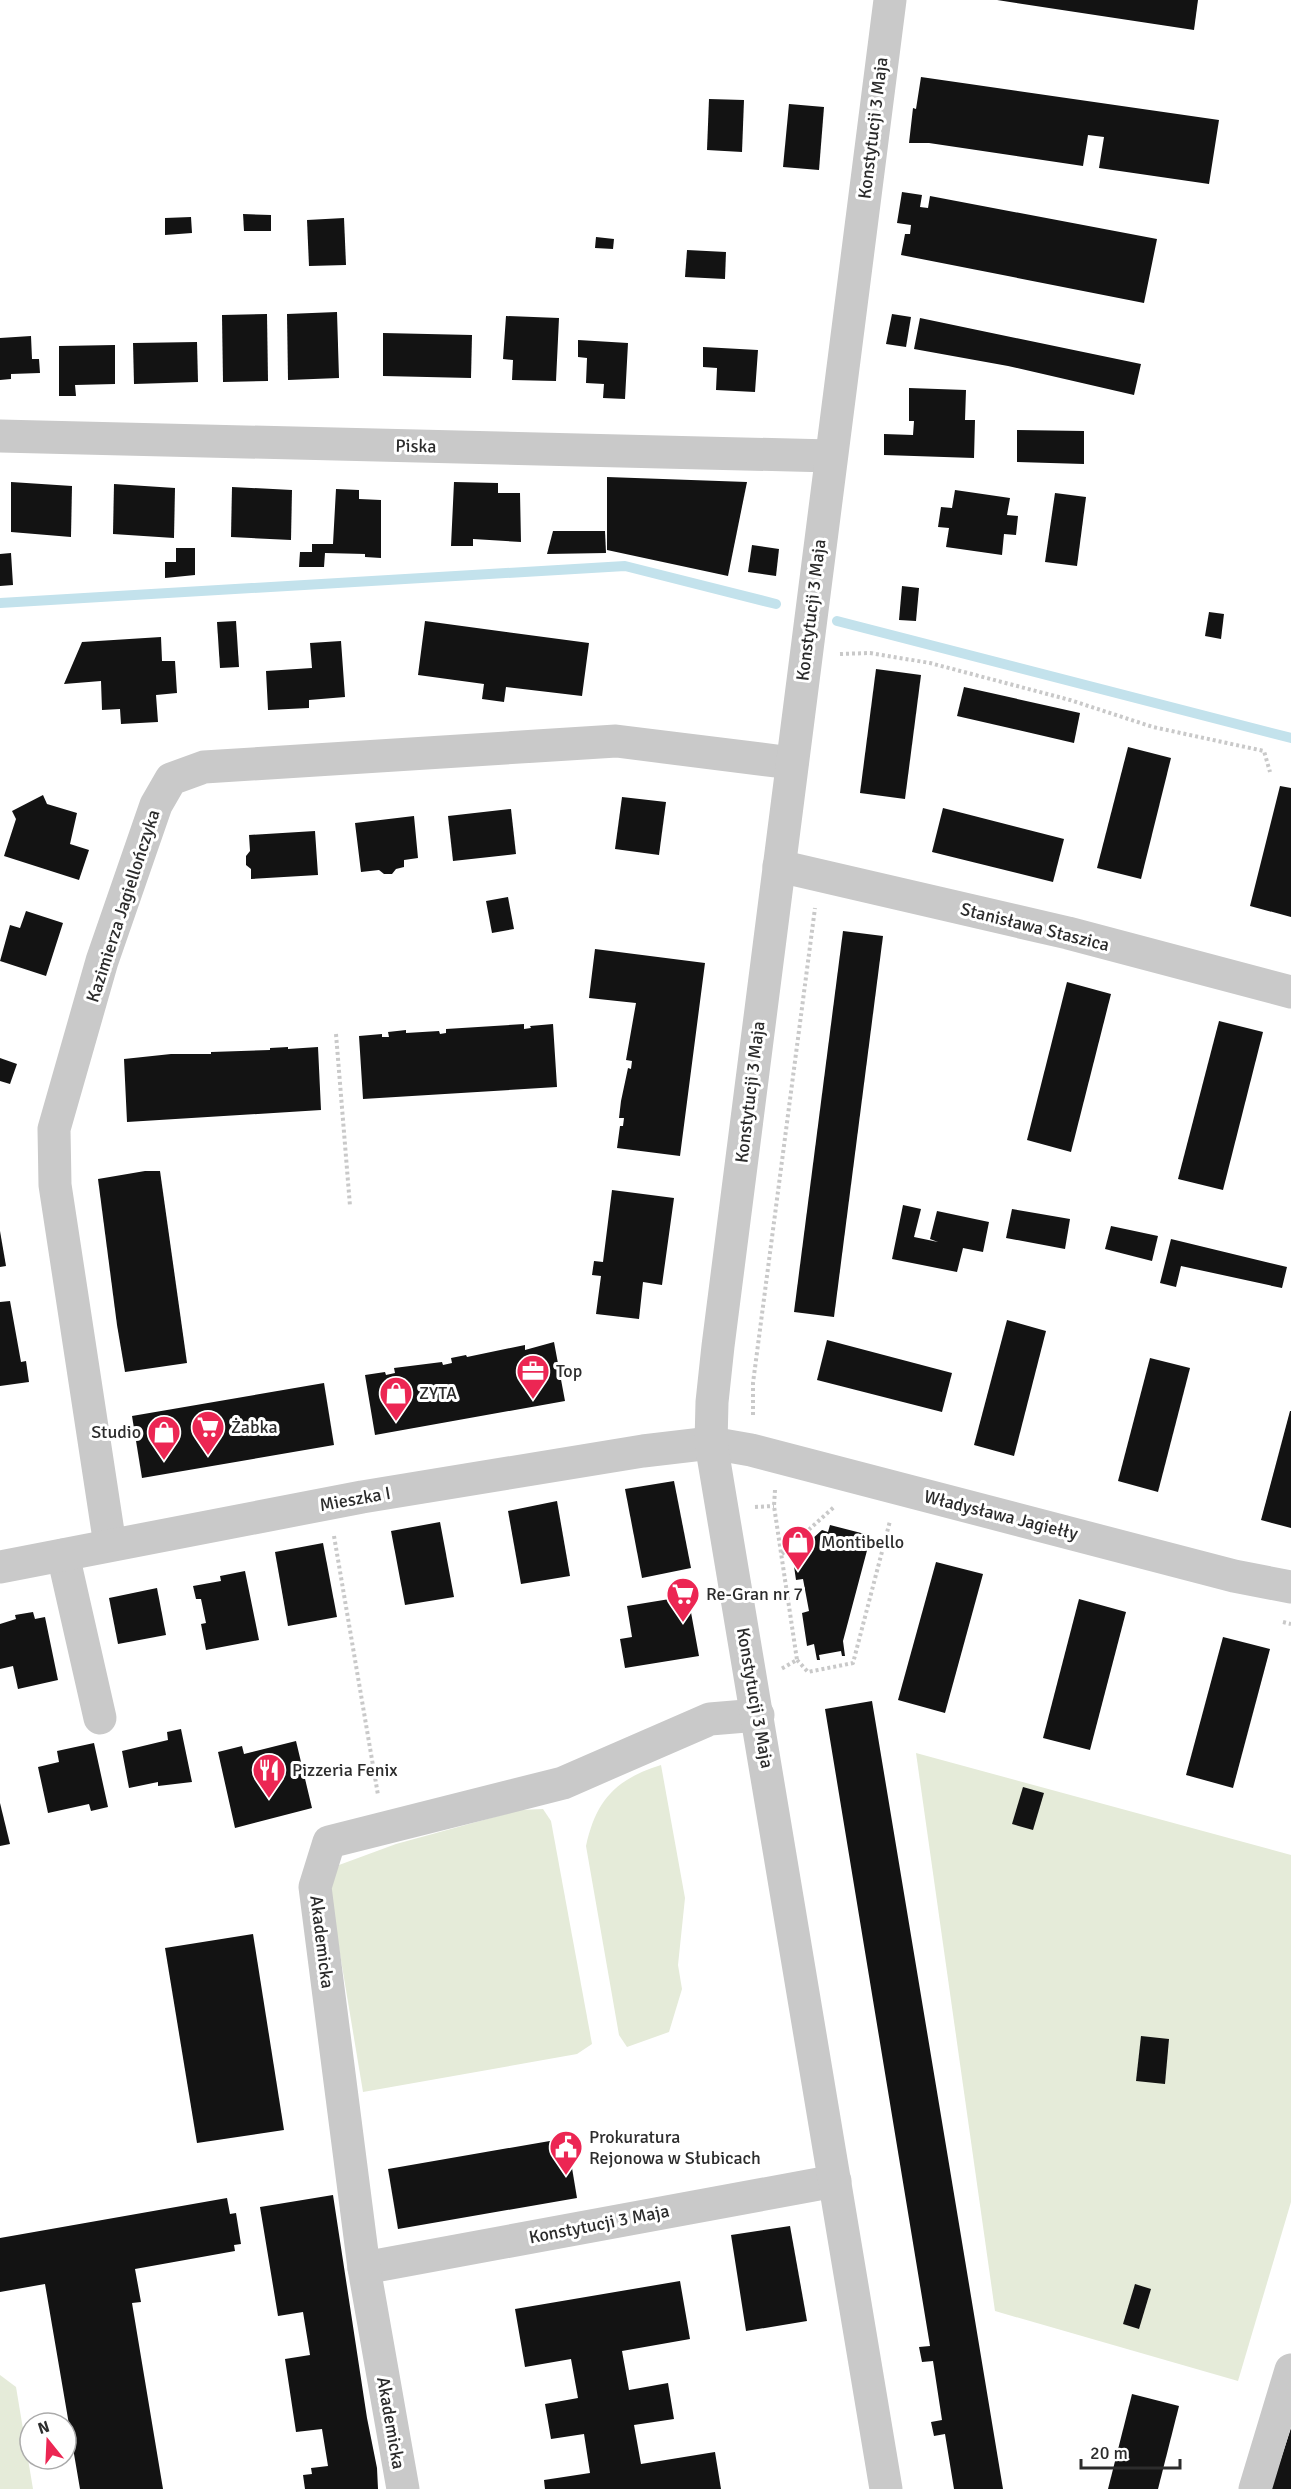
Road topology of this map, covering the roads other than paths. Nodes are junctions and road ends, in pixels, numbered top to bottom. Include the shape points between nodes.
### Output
1 (890, 0) edge
2 (0, 436) edge
3 (831, 456) junction
4 (792, 763) junction
5 (779, 866) junction
6 (1291, 992) edge
7 (711, 1443) junction
8 (110, 1545) junction
9 (63, 1555) junction
10 (0, 1566) edge
11 (1291, 1587) edge
12 (758, 1715) junction
13 (100, 1718) dead end
14 (835, 2181) junction
15 (364, 2268) junction
16 (1291, 2370) edge
17 (402, 2489) edge
18 (886, 2489) edge
19 (1255, 2489) edge

1 - 3 street, Konstytucji 3 Maja
2 - 3 street, Piska
3 - 4 street, Konstytucji 3 Maja
4 - 5 street, Konstytucji 3 Maja
4 - 8 street, Kazimierza Jagiellończyka via 616,741 204,766 171,779 156,805 106,950 54,1129 55,1185
5 - 6 street, Stanisława Staszica via 1068,933
5 - 7 street, Konstytucji 3 Maja via 715,1375
7 - 8 street, Mieszka I via 329,1503
7 - 11 street, Władysława Jagiełły via 751,1450 1234,1576
7 - 12 street, Konstytucji 3 Maja
8 - 9 street, Mieszka I
9 - 10 street, Mieszka I
9 - 13 street
12 - 14 street, Konstytucji 3 Maja
12 - 15 street, Akademicka via 710,1719 563,1783 329,1842 315,1887
14 - 15 street, Konstytucji 3 Maja
14 - 18 street, Konstytucji 3 Maja
15 - 17 street, Akademicka
16 - 19 street

